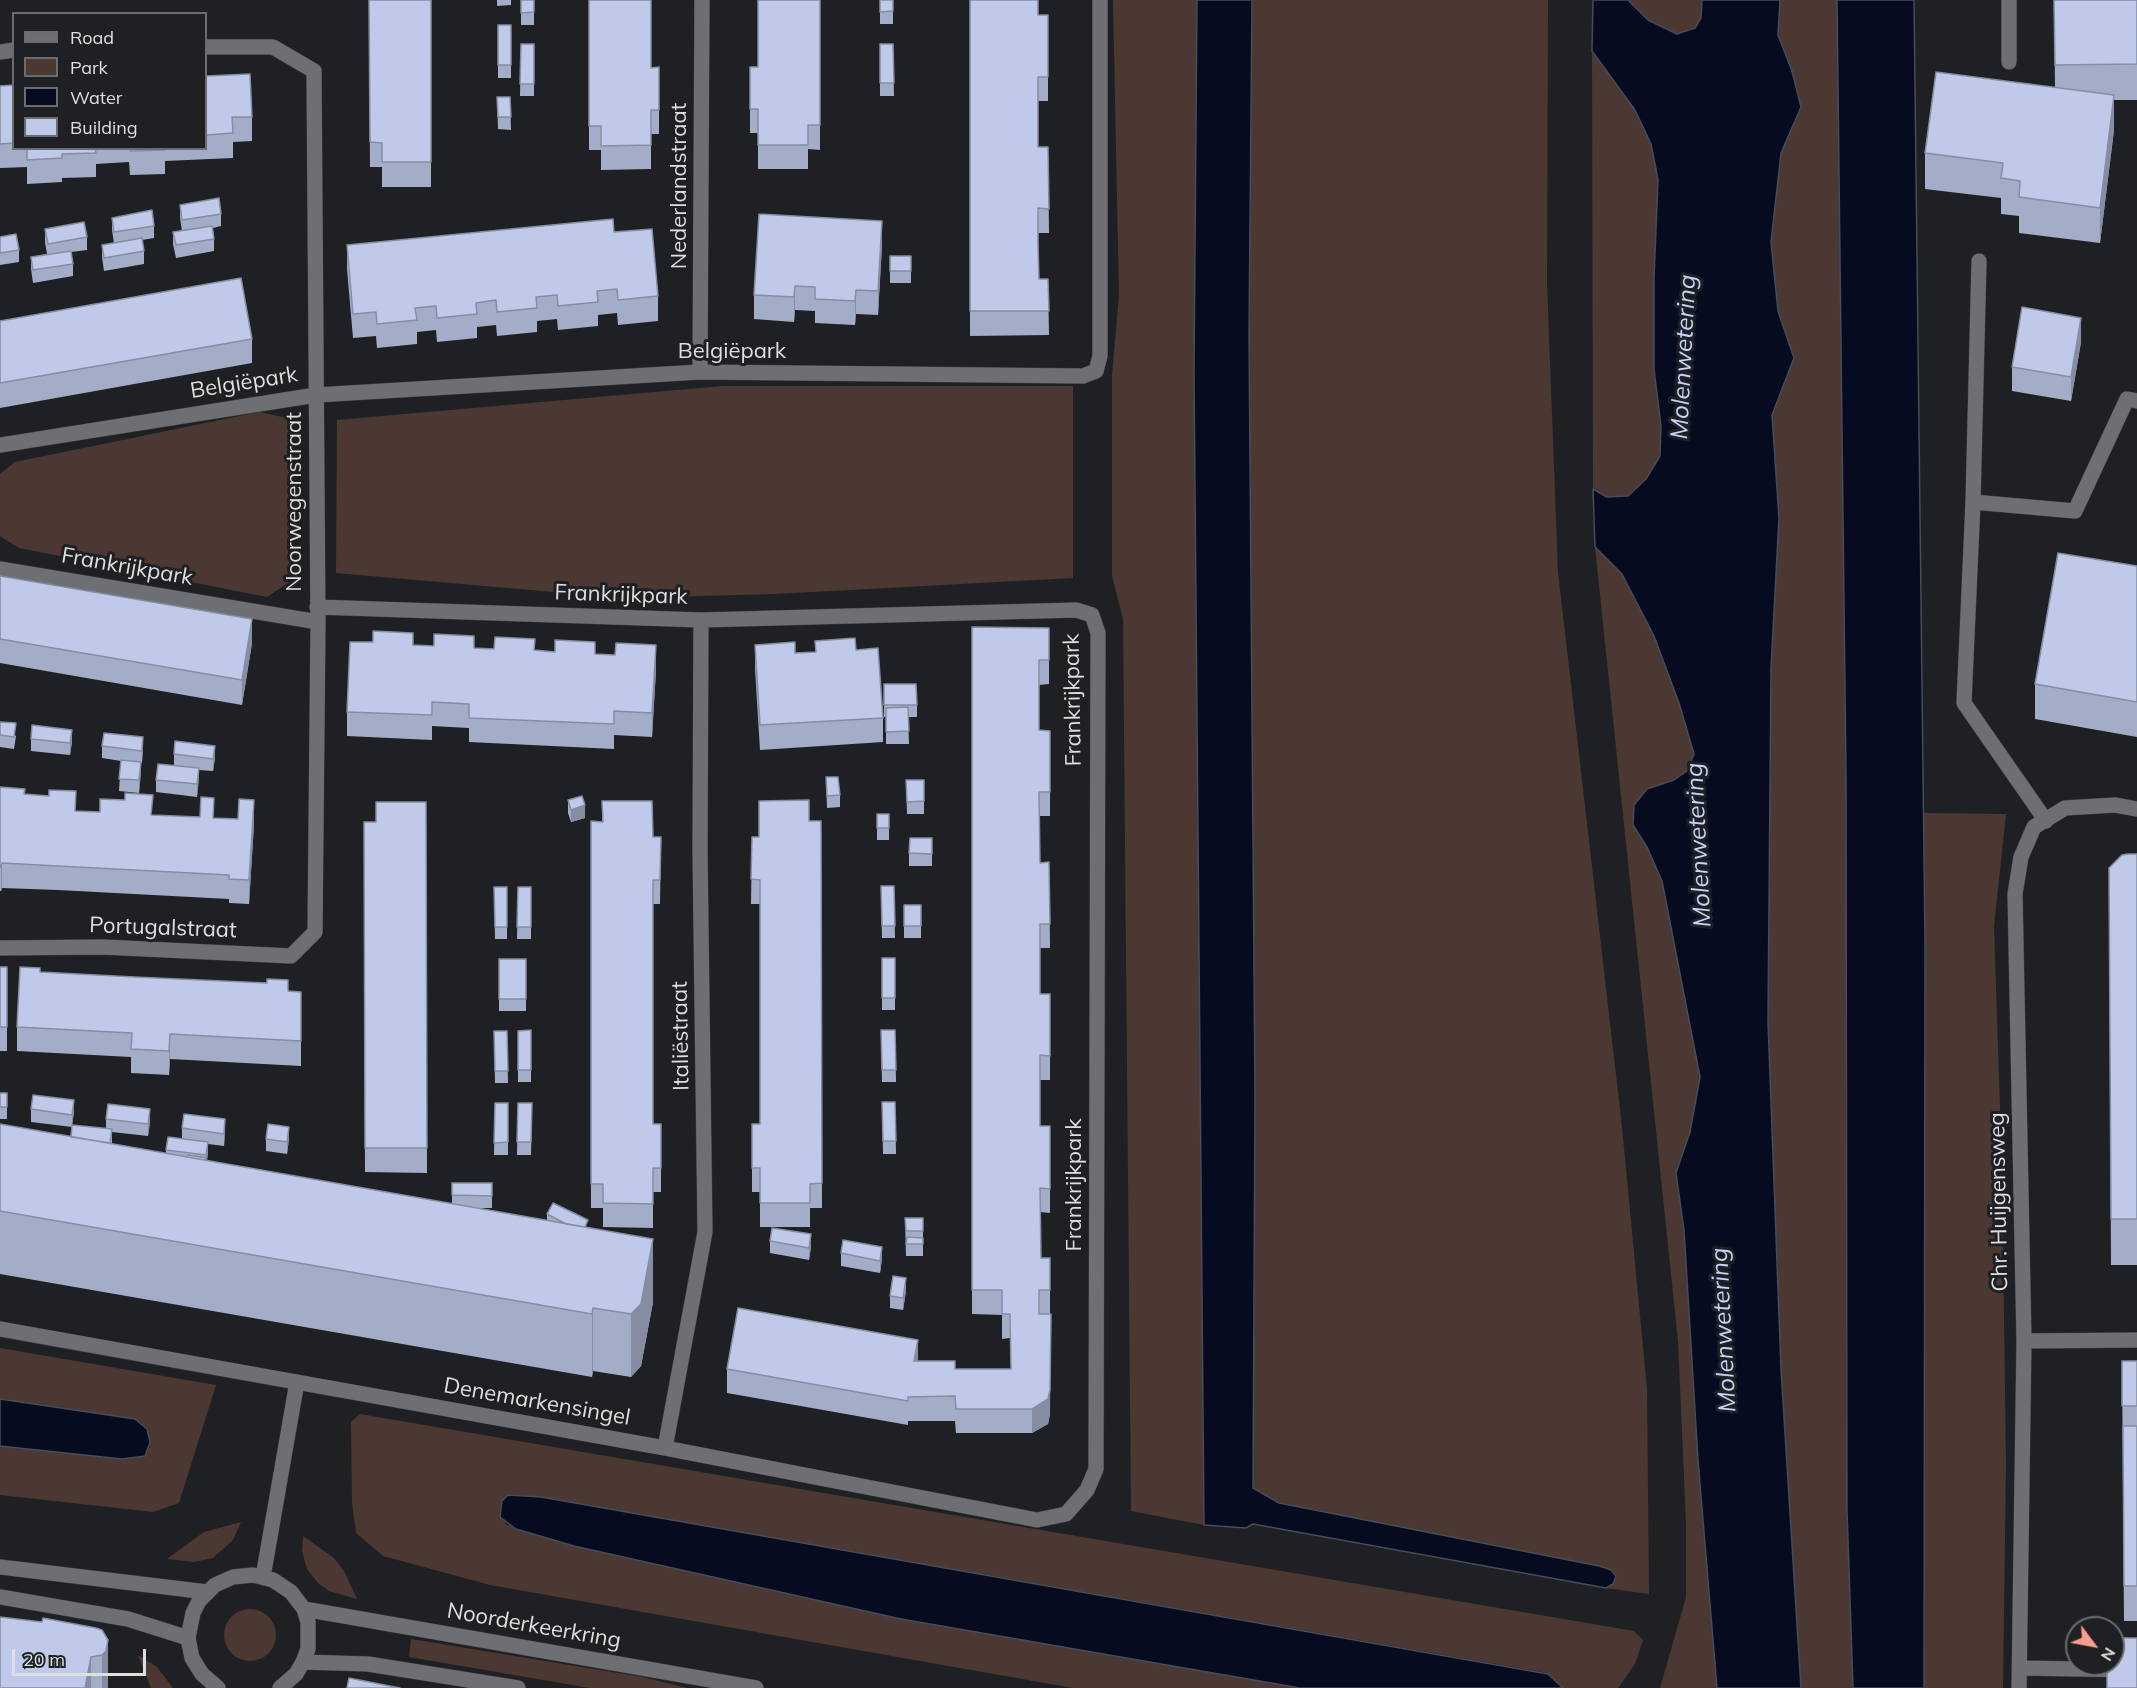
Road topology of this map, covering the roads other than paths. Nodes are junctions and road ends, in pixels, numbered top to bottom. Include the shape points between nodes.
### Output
1 (702, 0) edge
2 (1100, 0) edge
3 (2009, 0) edge
4 (207, 47) edge
5 (2009, 62) dead end
6 (1979, 261) dead end
7 (700, 372) junction
8 (316, 395) junction
9 (2137, 401) edge
10 (0, 444) edge
11 (1973, 502) junction
12 (0, 569) edge
13 (317, 615) junction
14 (701, 620) junction
15 (2137, 809) edge
16 (2046, 821) junction
17 (315, 932) joint
18 (0, 948) edge
19 (0, 1329) edge
20 (2137, 1340) edge
21 (2024, 1341) junction
22 (297, 1382) junction
23 (665, 1448) junction
24 (1066, 1514) joint
25 (0, 1567) edge
26 (263, 1576) junction
27 (207, 1592) junction
28 (0, 1597) edge
29 (304, 1610) junction
30 (188, 1638) junction
31 (303, 1662) junction
32 (2020, 1668) junction
33 (2137, 1670) edge
34 (218, 1688) edge
35 (280, 1688) edge
36 (518, 1688) edge
37 (756, 1688) edge
38 (2019, 1688) edge

1 - 7 street, Nederlandstraat
2 - 7 street, Belgiëpark via 1100,356 1096,371 1083,376
3 - 5 street
4 - 8 street, Noorwegenstraat via 273,47 314,71
6 - 11 street
7 - 8 street, Belgiëpark
8 - 10 street, Belgiëpark
8 - 13 street, Noorwegenstraat
9 - 11 street via 2127,399 2075,511
11 - 16 street via 1964,703
12 - 13 street, Frankrijkpark
13 - 14 street, Frankrijkpark
13 - 17 street, Noorwegenstraat
14 - 23 street, Italiëstraat via 705,1232
14 - 24 street, Frankrijkpark via 1076,610 1092,615 1098,633 1095,1469 1087,1490
15 - 16 street, Chr. Huijgensweg via 2115,805 2065,808
16 - 21 street, Chr. Huijgensweg via 2034,827 2021,857 2015,894
17 - 18 street, Portugalstraat via 291,956 103,947
19 - 22 street, Denemarkensingel
20 - 21 street
21 - 32 street, Chr. Huijgensweg
22 - 23 street, Denemarkensingel
22 - 26 street
23 - 24 street, Denemarkensingel via 1037,1520
25 - 27 street
26 - 27 street via 233,1577
26 - 29 street via 291,1592
27 - 30 street via 193,1613
28 - 30 street via 128,1619
29 - 31 street via 309,1636
29 - 37 street, Noorderkeerkring
30 - 34 street via 196,1667
31 - 35 street
31 - 36 street via 368,1664
32 - 33 street
32 - 38 street, Chr. Huijgensweg

